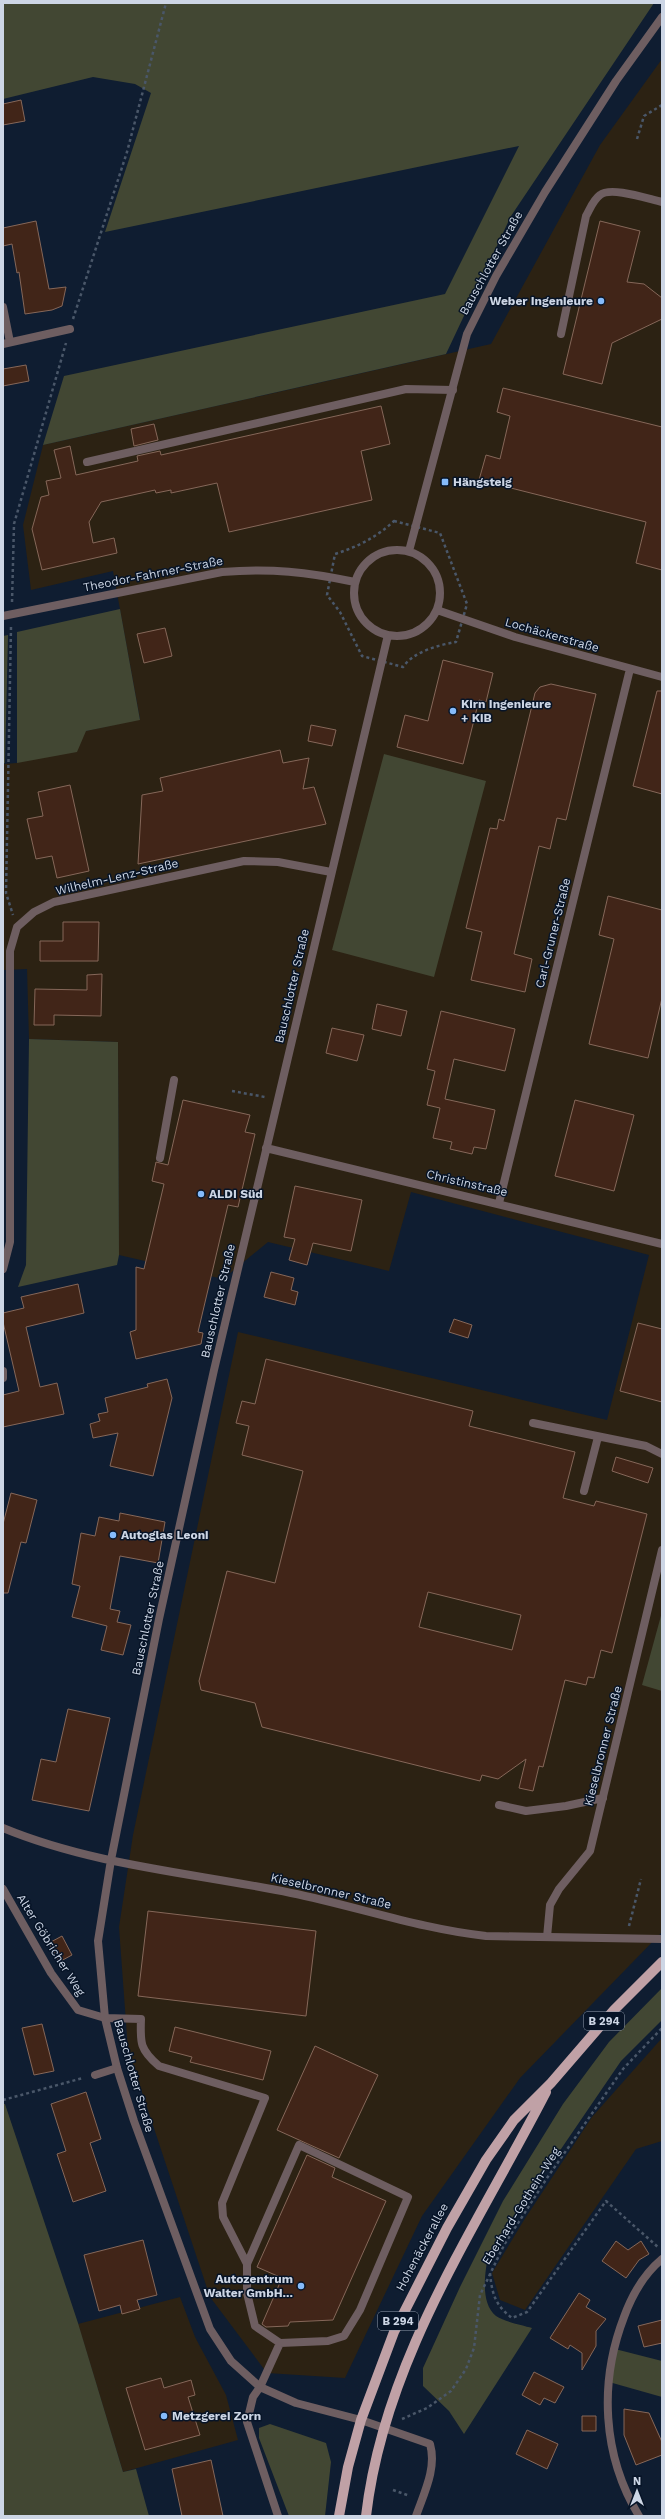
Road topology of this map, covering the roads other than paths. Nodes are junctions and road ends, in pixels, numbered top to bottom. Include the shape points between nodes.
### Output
1 (662, 17) edge
2 (662, 202) edge
3 (3, 307) edge
4 (70, 329) road end
5 (561, 334) dead end
6 (6, 343) edge
7 (453, 390) junction
8 (87, 462) dead end
9 (408, 551) junction
10 (355, 582) junction
11 (437, 610) junction
12 (3, 616) edge
13 (388, 635) junction
14 (630, 669) junction
15 (662, 677) edge
16 (331, 872) junction
17 (174, 1080) dead end
18 (266, 1148) junction
19 (160, 1158) dead end
20 (499, 1203) junction
21 (662, 1244) edge
22 (3, 1269) edge
23 (3, 1371) edge
24 (3, 1378) edge
25 (533, 1423) dead end
26 (598, 1438) junction
27 (662, 1454) edge
28 (584, 1491) dead end
29 (662, 1550) edge
30 (603, 1798) junction
31 (499, 1805) dead end
32 (3, 1828) edge
33 (111, 1860) junction
34 (3, 1889) edge
35 (547, 1937) junction
36 (662, 1939) edge
37 (662, 1962) edge
38 (105, 2018) junction
39 (117, 2068) junction
40 (95, 2075) road end
41 (551, 2083) junction
42 (662, 2259) edge
43 (247, 2264) junction
44 (280, 2343) junction
45 (260, 2387) junction
46 (361, 2420) junction
47 (385, 2427) junction
48 (278, 2516) edge
49 (339, 2516) edge
50 (366, 2516) edge
51 (416, 2516) edge
52 (639, 2516) edge

1 - 7 street, Bauschlotter Straße via 616,81 549,185 496,276 467,334
2 - 5 street via 611,190 600,194 593,203 586,216
3 - 6 street
4 - 6 street
7 - 8 street via 406,389
7 - 9 street, Bauschlotter Straße
9 - 10 street via 391,550 373,557 360,571
9 - 11 street via 425,560 435,574 440,590
10 - 12 street, Theodor-Fahrner-Straße via 292,570 256,569 222,572
10 - 13 street via 355,603 361,616 376,630
11 - 13 street via 426,624 415,632
11 - 14 street, Lochäckerstraße via 515,637
13 - 16 street, Bauschlotter Straße
14 - 15 street, Lochäckerstraße
14 - 20 street, Carl-Gruner-Straße
16 - 18 street, Bauschlotter Straße
16 - 22 street, Wilhelm-Lenz-Straße via 278,862 244,861 54,902 34,912 17,927 10,951 10,1242
17 - 19 street
18 - 20 street, Christinstraße
18 - 33 street, Bauschlotter Straße via 160,1619
20 - 21 street, Christinstraße
23 - 24 street
25 - 26 street
26 - 27 street via 646,1446
26 - 28 street
29 - 30 street, Kieselbronner Straße
30 - 31 street via 526,1811
30 - 35 street, Kieselbronner Straße via 590,1851 559,1889 550,1905
32 - 33 street via 45,1843
33 - 35 street, Kieselbronner Straße via 292,1893 457,1932 486,1936
33 - 38 street, Bauschlotter Straße via 98,1941
34 - 38 street, Alter Göbricher Weg via 51,1974 74,2006 78,2010
35 - 36 street, Kieselbronner Straße
37 - 41 main road, Hohenäckerallee / B 294 via 614,2010
38 - 39 street, Bauschlotter Straße
38 - 43 street, Alter Göbricher Weg via 141,2019 140,2042 145,2055 159,2066 265,2098 222,2203 223,2217
39 - 40 street
39 - 45 street, Bauschlotter Straße via 210,2329 231,2361
41 - 46 main road, Hohenäckerallee / B 294 via 514,2120 486,2160 446,2228 394,2332
41 - 47 main road, Hohenäckerallee / B 294 via 452,2266 416,2341
42 - 52 street via 646,2276 629,2305 613,2349 608,2381 610,2438 621,2478
43 - 44 street via 247,2293 255,2326
43 - 44 street via 299,2145 408,2197 360,2310 344,2336 328,2341
44 - 45 street
45 - 46 street, Bauschlotter Straße via 296,2403
45 - 48 street via 253,2397 247,2422
46 - 47 street, Bauschlotter Straße
46 - 49 main road, Hohenäckerallee / B 294 via 348,2467
47 - 50 main road, Hohenäckerallee / B 294 via 372,2470
47 - 51 street, Bauschlotter Straße via 430,2444 433,2454 430,2476

